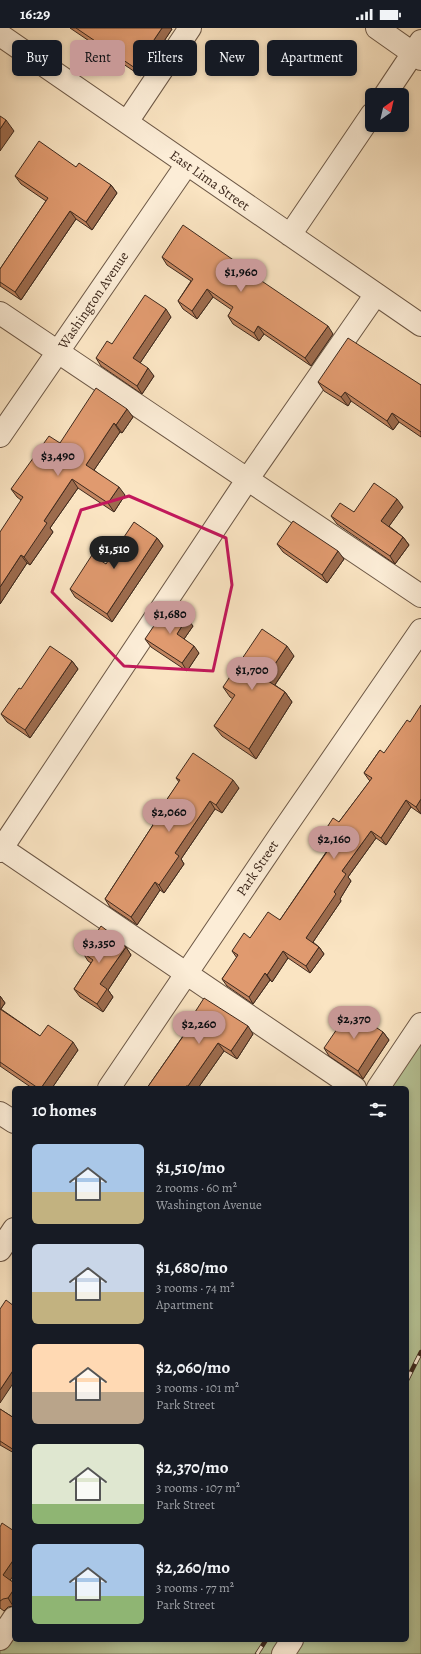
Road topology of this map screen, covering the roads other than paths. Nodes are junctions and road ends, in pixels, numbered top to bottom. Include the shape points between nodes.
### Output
1 (190, 28) edge
2 (377, 28) edge
3 (0, 35) edge
4 (418, 51) edge
5 (390, 88) edge
6 (127, 122) junction
7 (365, 124) edge
8 (187, 164) junction
9 (290, 235) junction
10 (376, 294) junction
11 (0, 313) edge
12 (421, 325) edge
13 (58, 352) junction
14 (0, 436) edge
15 (247, 480) junction
16 (421, 596) edge
17 (421, 630) edge
18 (1, 849) edge
19 (186, 973) junction
20 (421, 1024) edge
21 (110, 1086) edge
22 (352, 1086) edge
23 (379, 1086) edge
24 (0, 1113) edge
25 (12, 1121) edge
26 (12, 1232) edge
27 (0, 1250) edge
28 (12, 1621) edge
29 (0, 1638) edge
30 (291, 1642) edge
31 (283, 1654) edge

1 - 6 street
2 - 4 street
3 - 6 street, East Lima Street
4 - 5 street
6 - 8 street, East Lima Street
7 - 9 street
8 - 9 street, East Lima Street
8 - 13 street, Washington Avenue
9 - 10 street, East Lima Street
10 - 12 street, East Lima Street
10 - 15 street
11 - 13 street
13 - 14 street, Washington Avenue
13 - 15 street
15 - 16 street
15 - 18 street
17 - 19 street, Park Street
18 - 19 street
19 - 21 street, Park Street
19 - 22 street
20 - 23 street
24 - 25 street
26 - 27 street
28 - 29 street
30 - 31 street

